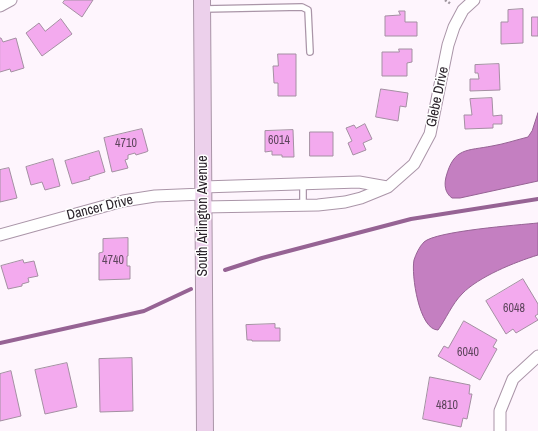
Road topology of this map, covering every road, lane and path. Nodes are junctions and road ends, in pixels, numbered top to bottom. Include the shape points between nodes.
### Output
1 (11, 0) edge
2 (445, 0) edge
3 (474, 0) edge
4 (451, 4) dead end
5 (202, 5) edge
6 (0, 6) edge
7 (310, 52) dead end
8 (303, 185) junction
9 (388, 187) junction
10 (203, 196) junction
11 (303, 205) junction
12 (0, 235) edge
13 (538, 356) edge
14 (205, 431) edge
15 (500, 431) edge

1 - 6 street
2 - 4 path
3 - 9 street, Glebe Drive via 463,10 448,45 430,134 414,164
5 - 7 lane via 302,7 308,10
5 - 10 main road, South Arlington Avenue
8 - 9 street via 359,182
8 - 10 street
8 - 11 lane
9 - 11 street, Glebe Drive via 345,202
10 - 11 street, Glebe Drive
10 - 12 street, Dancer Drive via 155,196 123,201
10 - 14 main road, South Arlington Avenue
13 - 15 street via 513,380 500,411

